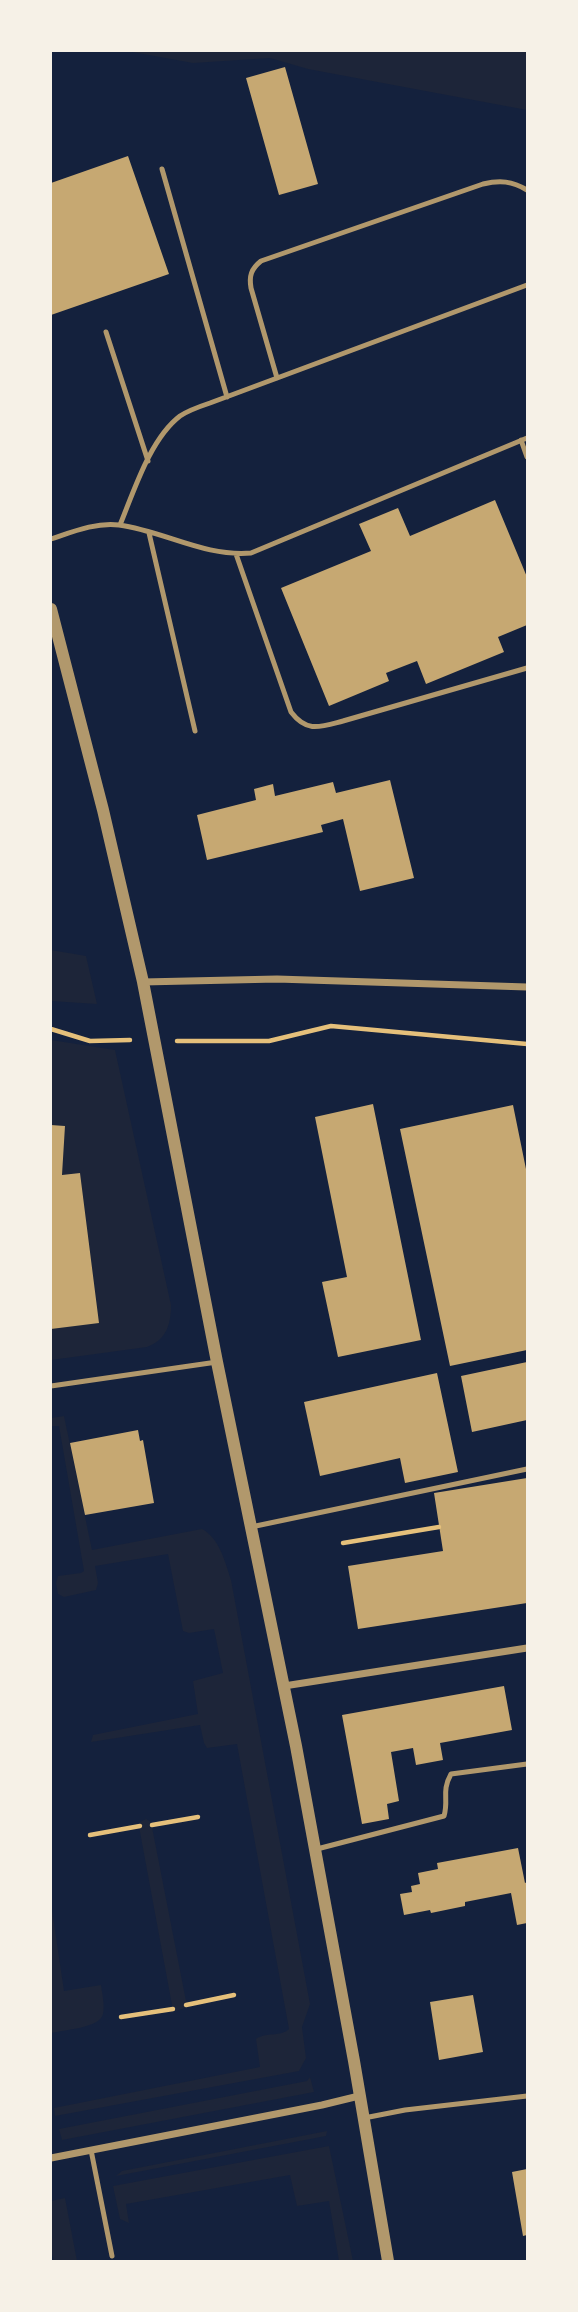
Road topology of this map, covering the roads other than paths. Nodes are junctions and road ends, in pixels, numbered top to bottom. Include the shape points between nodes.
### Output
1 (162, 169) dead end
2 (527, 190) edge
3 (527, 285) edge
4 (106, 332) dead end
5 (277, 378) junction
6 (227, 397) junction
7 (524, 439) edge
8 (527, 457) edge
9 (148, 460) junction
10 (120, 525) junction
11 (149, 533) junction
12 (51, 539) edge
13 (236, 554) junction
14 (51, 609) edge
15 (54, 636) edge
16 (527, 668) edge
17 (195, 731) dead end
18 (143, 982) junction
19 (527, 986) edge
20 (217, 1362) junction
21 (51, 1386) edge
22 (527, 1469) edge
23 (251, 1527) junction
24 (527, 1647) edge
25 (284, 1686) junction
26 (527, 1763) edge
27 (315, 1850) junction
28 (359, 2096) junction
29 (527, 2096) edge
30 (364, 2118) junction
31 (91, 2150) junction
32 (51, 2158) edge
33 (111, 2256) dead end
34 (388, 2261) edge

1 - 6 lane
2 - 5 lane via 509,181 482,184 253,267 251,288
3 - 5 lane
4 - 9 lane
5 - 6 lane
6 - 9 lane via 180,416
7 - 8 lane
7 - 13 lane via 251,553
9 - 10 lane
10 - 11 lane
10 - 12 lane via 91,527
11 - 13 lane
11 - 17 lane
13 - 16 lane via 291,712 307,727
14 - 15 street
15 - 18 street via 103,810
18 - 19 street via 277,979
18 - 20 street
20 - 21 lane
20 - 23 street
22 - 23 lane
23 - 25 street
24 - 25 street
25 - 27 street
26 - 27 lane via 452,1774 444,1792 444,1816
27 - 28 street
28 - 30 street
28 - 31 street
29 - 30 lane
30 - 34 street
31 - 32 street
31 - 33 lane

